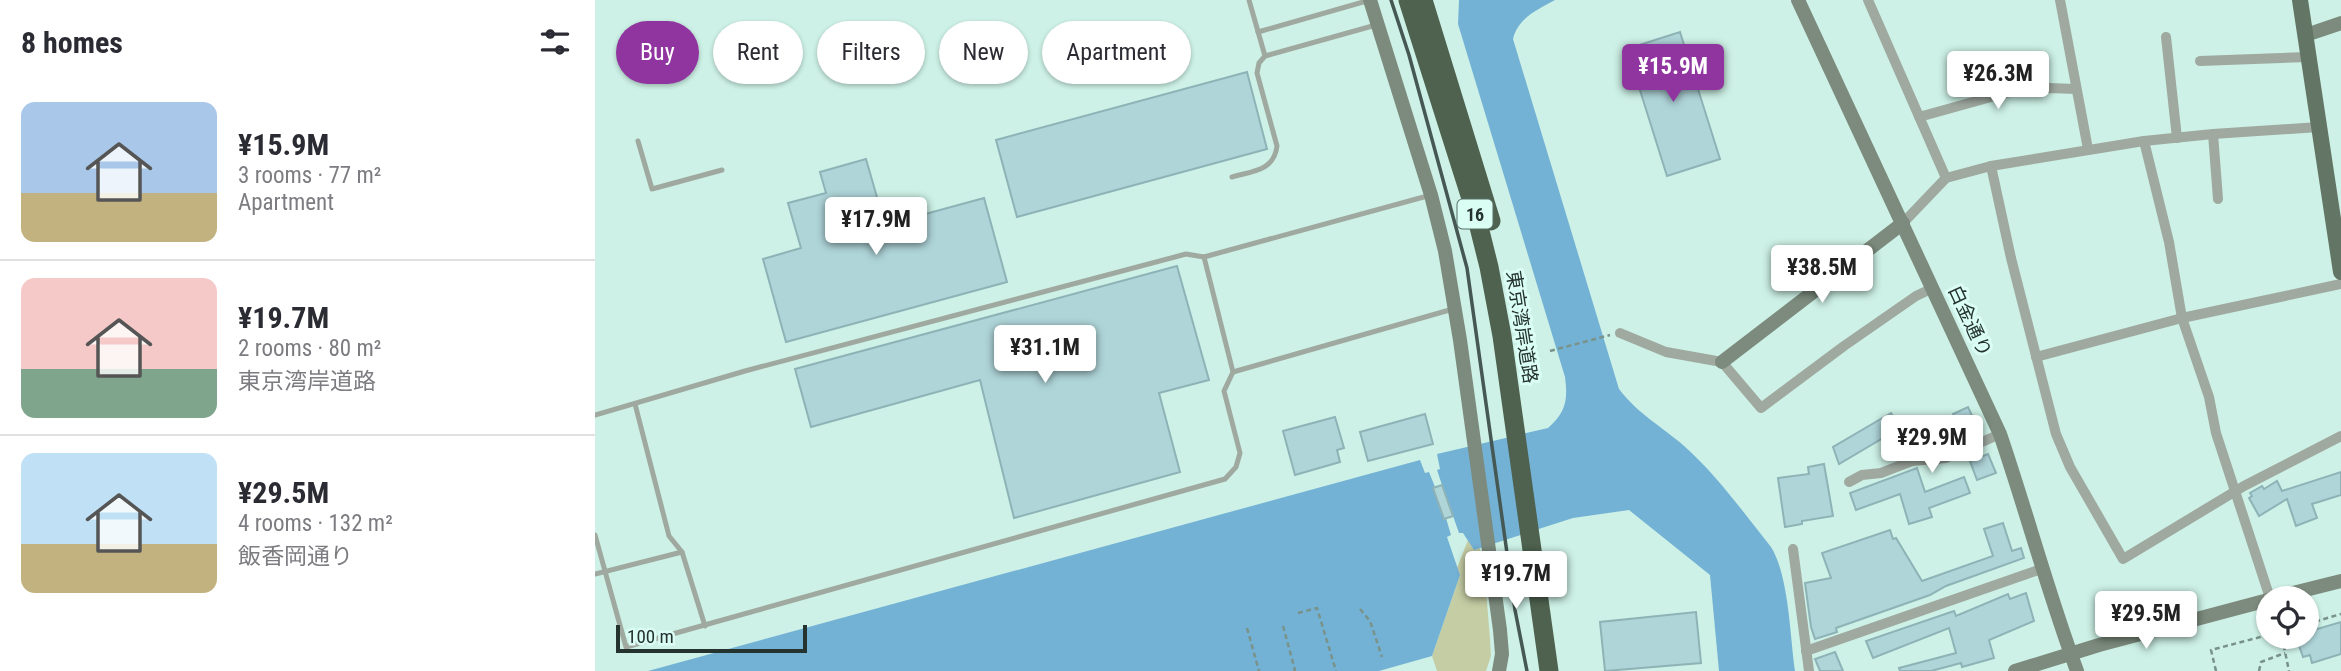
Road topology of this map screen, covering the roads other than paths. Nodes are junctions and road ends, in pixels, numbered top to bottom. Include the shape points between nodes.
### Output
1 (1249, 0) edge
2 (1370, 0) edge
3 (1408, 0) edge
4 (1423, 0) edge
5 (1798, 0) edge
6 (1868, 0) edge
7 (2060, 0) edge
8 (2300, 0) edge
9 (2341, 23) edge
10 (1378, 25) junction
11 (1258, 32) junction
12 (2306, 35) junction
13 (2166, 37) dead end
14 (1265, 56) junction
15 (2308, 57) junction
16 (2200, 61) dead end
17 (2076, 89) junction
18 (1919, 117) junction
19 (2319, 127) junction
20 (2213, 134) junction
21 (2177, 138) junction
22 (638, 141) dead end
23 (2144, 141) junction
24 (2088, 149) junction
25 (1991, 166) junction
26 (722, 170) dead end
27 (1232, 177) dead end
28 (1946, 178) junction
29 (1431, 195) junction
30 (2218, 199) dead end
31 (2336, 209) edge
32 (1903, 223) junction
33 (1203, 257) junction
34 (2341, 272) edge
35 (2341, 284) edge
36 (1933, 288) junction
37 (1456, 308) junction
38 (2182, 318) junction
39 (1620, 332) road end
40 (2036, 357) junction
41 (1722, 362) junction
42 (1233, 372) junction
43 (635, 404) junction
44 (595, 415) edge
45 (1522, 432) junction
46 (2000, 434) junction
47 (2341, 436) edge
48 (1849, 482) dead end
49 (2235, 491) junction
50 (1536, 527) junction
51 (595, 535) edge
52 (1793, 549) dead end
53 (682, 552) junction
54 (2044, 568) junction
55 (605, 572) junction
56 (595, 574) edge
57 (2341, 581) edge
58 (2266, 586) edge
59 (2319, 587) edge
60 (2256, 603) edge
61 (705, 626) junction
62 (1806, 651) junction
63 (2071, 654) junction
64 (1499, 671) edge
65 (1549, 671) edge
66 (1562, 671) edge
67 (1809, 671) edge
68 (2015, 671) edge
69 (2077, 671) edge

1 - 11 lane
2 - 10 street
2 - 11 lane
3 - 45 highway, 東京湾岸道路 / 16 via 1475,211
4 - 45 highway, 東京湾岸道路 / 16 via 1493,229 1507,293
5 - 32 street, 白金通り
6 - 18 street
7 - 17 street
8 - 12 main road
9 - 12 street
10 - 14 lane
10 - 29 street
11 - 14 lane
12 - 15 main road
13 - 21 street
14 - 27 lane via 1257,73 1276,156 1267,167
15 - 16 street
15 - 19 main road
17 - 18 street via 2008,92
17 - 24 street
18 - 28 street
19 - 20 street
19 - 31 main road
20 - 21 street
20 - 30 street
21 - 23 street
22 - 26 lane via 652,189
23 - 24 street
23 - 38 street
24 - 25 street
25 - 28 street
25 - 40 street
28 - 32 street
29 - 33 lane
29 - 37 street
31 - 34 main road
32 - 36 street, 白金通り
32 - 41 street
33 - 42 lane
33 - 43 lane via 1186,254
35 - 38 street
36 - 41 street via 1761,408
36 - 46 street, 白金通り
37 - 42 lane
37 - 64 street via 1500,630
38 - 40 street
38 - 49 street
39 - 41 street via 1667,352
40 - 49 street via 2056,434 2070,467 2123,559
42 - 61 lane via 1224,391 1240,453 1236,467 1225,479
43 - 44 lane
43 - 53 lane via 669,536
45 - 50 highway, 東京湾岸道路 / 16
46 - 48 street via 1946,457 1912,461
46 - 54 street, 白金通り
47 - 49 street
49 - 58 street
50 - 65 highway, 東京湾岸道路 / 16
50 - 66 highway, 東京湾岸道路 / 16
51 - 55 lane
52 - 62 street
53 - 55 lane
53 - 61 lane
54 - 62 street
54 - 63 street, 白金通り
55 - 56 lane
55 - 61 lane via 626,647
57 - 59 street
60 - 63 street
62 - 67 street
63 - 68 street
63 - 69 street, 白金通り

